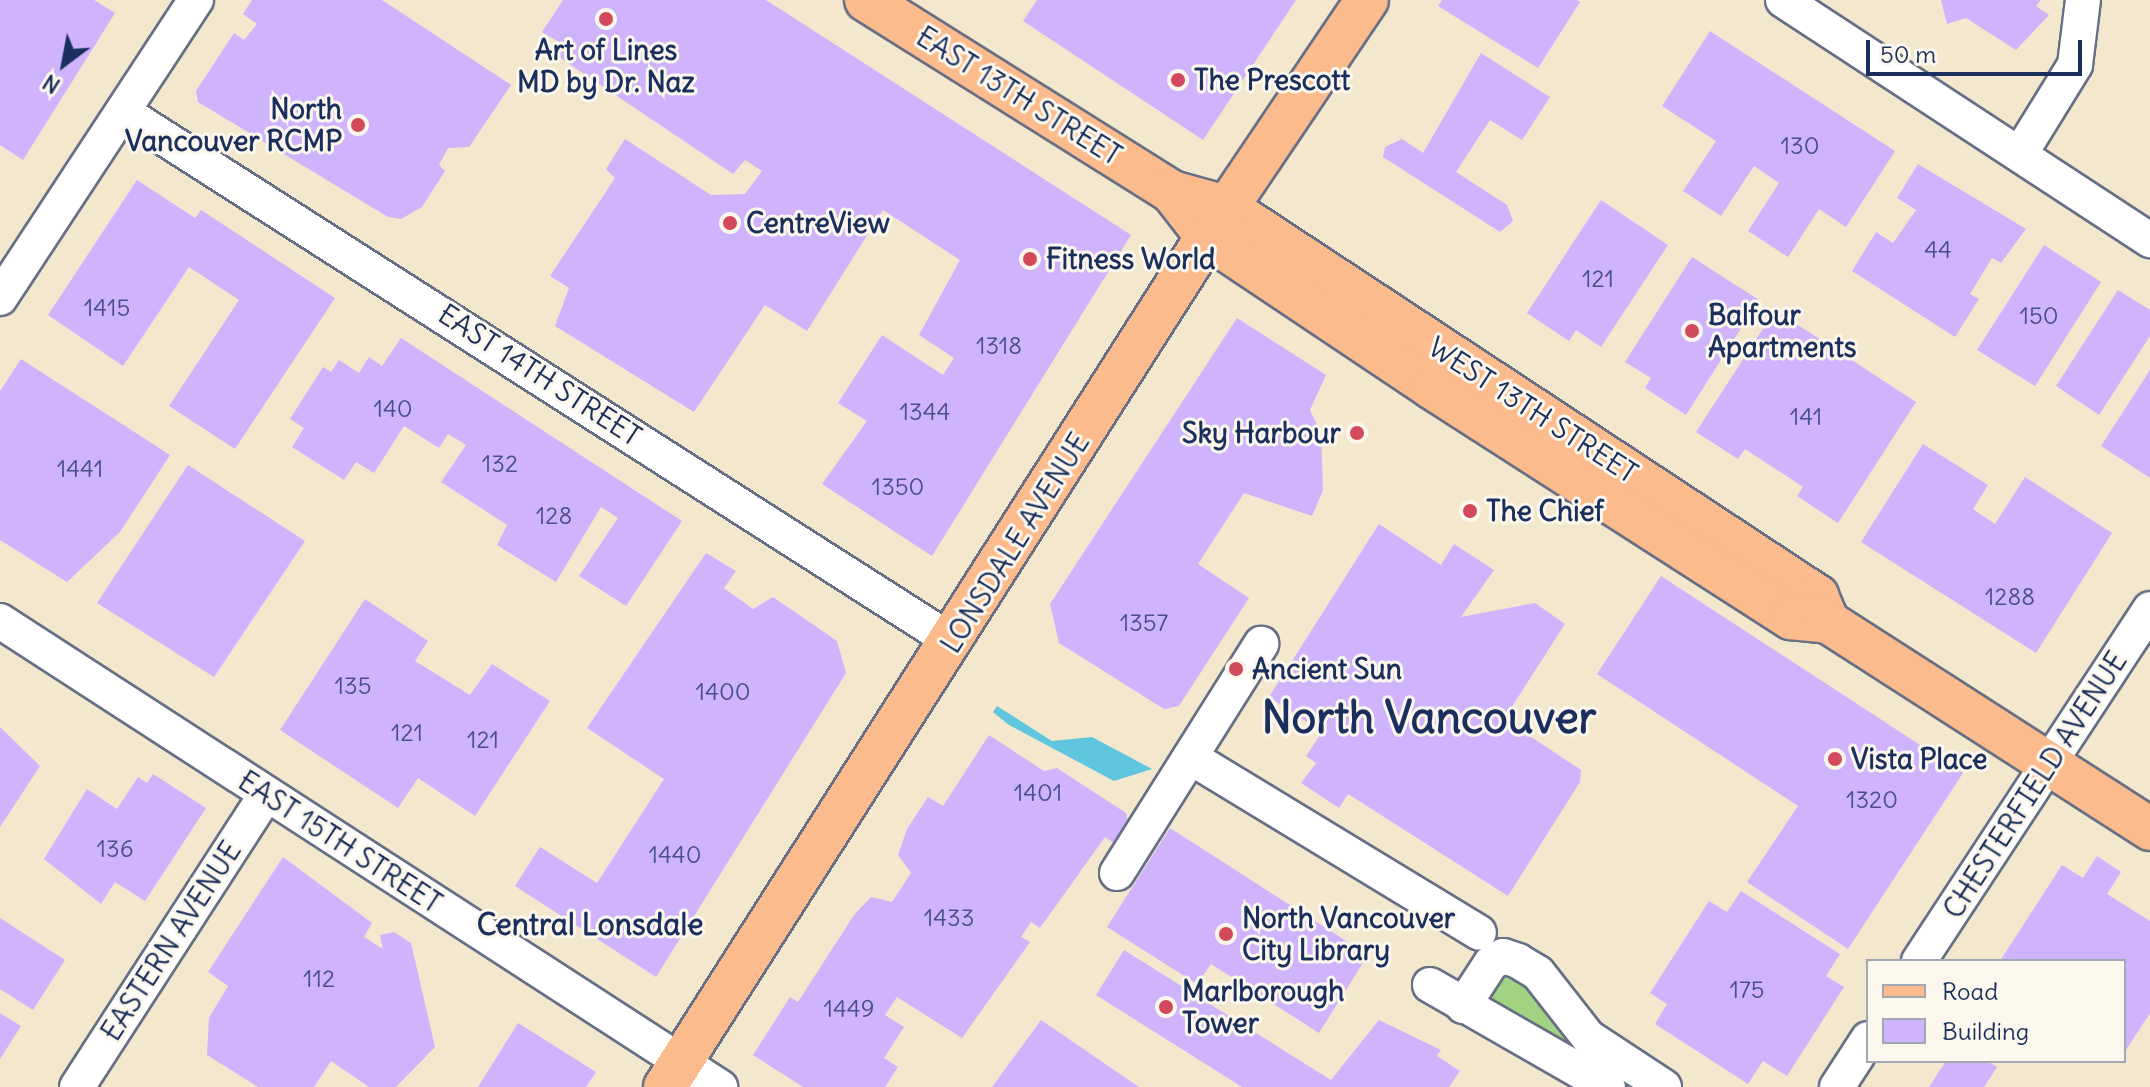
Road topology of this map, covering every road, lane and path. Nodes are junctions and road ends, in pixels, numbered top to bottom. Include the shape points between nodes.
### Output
1 (196, 0) edge
2 (866, 0) edge
3 (1367, 0) edge
4 (1783, 0) edge
5 (2083, 0) edge
6 (125, 113) junction
7 (2020, 154) junction
8 (1217, 222) junction
9 (2150, 240) edge
10 (0, 298) edge
11 (2150, 609) edge
12 (0, 621) edge
13 (953, 642) junction
14 (1261, 644) dead end
15 (1190, 757) junction
16 (2048, 763) junction
17 (266, 795) junction
18 (2150, 829) edge
19 (1117, 873) dead end
20 (1479, 933) dead end
21 (1920, 959) edge
22 (1430, 985) dead end
23 (1463, 1006) junction
24 (1866, 1042) edge
25 (674, 1074) edge
26 (77, 1087) edge
27 (720, 1087) edge
28 (1608, 1087) edge
29 (1664, 1087) edge
30 (1837, 1087) edge

1 - 6 street
2 - 8 main road, EAST 13TH STREET
3 - 8 main road, LONSDALE AVENUE
4 - 7 street
5 - 7 street via 2075,65
6 - 10 street
6 - 13 street, EAST 14TH STREET
7 - 9 street
8 - 13 main road, LONSDALE AVENUE
8 - 16 main road, WEST 13TH STREET via 1817,596 1828,622
11 - 16 street, CHESTERFIELD AVENUE
12 - 17 street, EAST 15TH STREET
13 - 25 main road, LONSDALE AVENUE
14 - 15 street
15 - 19 street
15 - 20 street
16 - 18 main road, WEST 13TH STREET
16 - 21 street, CHESTERFIELD AVENUE
17 - 25 street, EAST 15TH STREET
17 - 26 street, EASTERN AVENUE
22 - 23 street
23 - 28 street via 1538,1041
23 - 29 street via 1491,963 1503,956 1518,961 1538,973 1588,1037
24 - 30 street
25 - 27 street, EAST 15TH STREET

